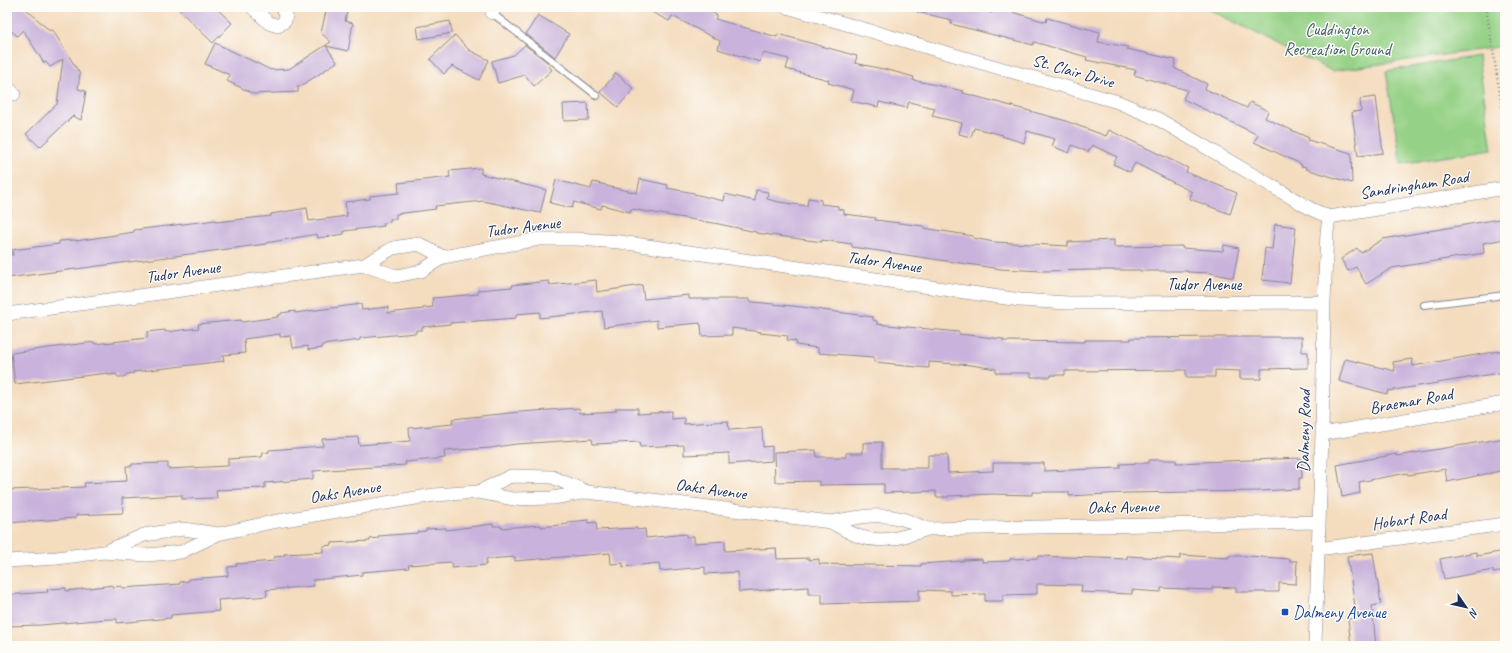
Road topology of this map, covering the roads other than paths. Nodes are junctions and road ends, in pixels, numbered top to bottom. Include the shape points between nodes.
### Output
1 (252, 7) edge
2 (282, 7) edge
3 (787, 7) edge
4 (494, 10) edge
5 (597, 96) dead end
6 (1505, 188) edge
7 (1329, 217) junction
8 (443, 257) junction
9 (364, 265) junction
10 (1505, 295) edge
11 (1324, 302) junction
12 (1424, 305) dead end
13 (7, 314) edge
14 (1505, 402) edge
15 (1322, 434) junction
16 (478, 492) junction
17 (587, 492) junction
18 (831, 522) junction
19 (1320, 522) junction
20 (1505, 524) edge
21 (928, 529) junction
22 (218, 534) junction
23 (1318, 549) junction
24 (103, 552) junction
25 (7, 561) edge
26 (1315, 646) edge

1 - 2 street via 269,23 278,26 285,21 286,13
3 - 7 street, St. Clair Drive via 1118,102 1158,119 1311,209
4 - 5 lane
6 - 7 street, Sandringham Road
7 - 11 street, Dalmeny Road
8 - 9 street, Tudor Avenue via 421,271 396,276
8 - 9 street, Tudor Avenue via 419,244 393,248
8 - 11 street, Tudor Avenue via 539,239 577,239 620,242 1020,300 1068,303
9 - 13 street, Tudor Avenue
10 - 12 lane
11 - 15 street, Dalmeny Road
14 - 15 street, Braemar Road
15 - 19 street, Dalmeny Road
16 - 17 street, Oaks Avenue via 513,499 552,498
16 - 17 street, Oaks Avenue via 511,476 552,477
16 - 22 street, Oaks Avenue via 434,495 272,522
17 - 18 street, Oaks Avenue
18 - 21 street, Oaks Avenue via 883,516 902,518
18 - 21 street, Oaks Avenue via 861,537 879,540 900,538
19 - 21 street, Oaks Avenue
19 - 23 street, Dalmeny Road
20 - 23 street, Hobart Road
22 - 24 street, Oaks Avenue via 183,529 144,535
22 - 24 street, Oaks Avenue via 181,552 146,555
23 - 26 street, Dalmeny Road
24 - 25 street, Oaks Avenue

